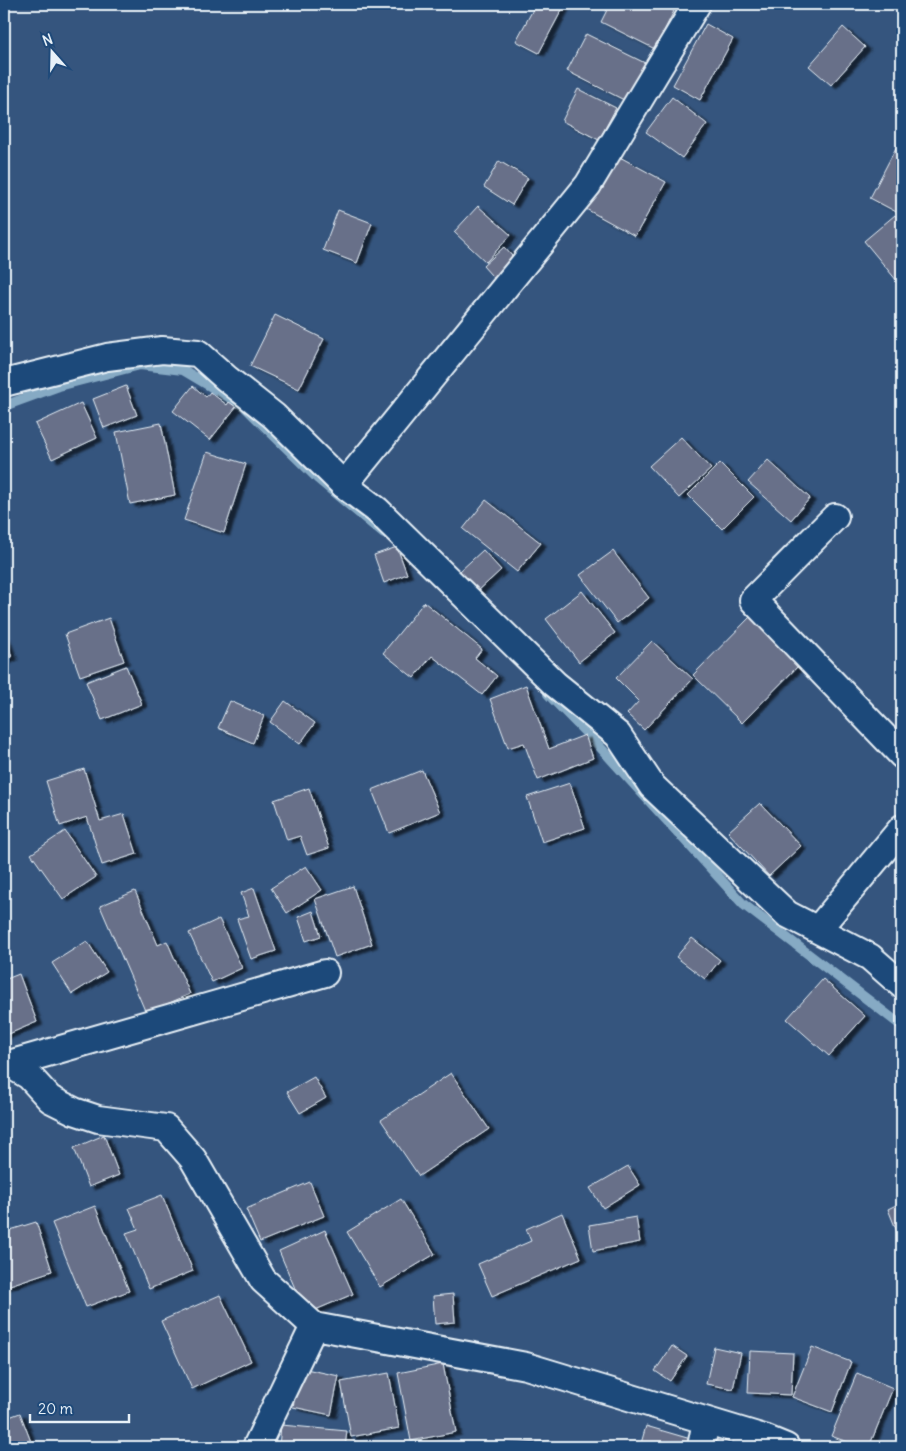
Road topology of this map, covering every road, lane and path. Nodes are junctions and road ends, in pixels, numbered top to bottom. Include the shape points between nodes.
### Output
1 (697, 4) edge
2 (4, 383) edge
3 (344, 485) junction
4 (836, 517) dead end
5 (902, 755) edge
6 (902, 828) edge
7 (818, 929) junction
8 (325, 973) dead end
9 (902, 985) edge
10 (6, 1064) edge
11 (314, 1326) junction
12 (706, 1421) junction
13 (256, 1447) edge
14 (701, 1447) edge
15 (786, 1447) edge

1 - 3 street via 588,185
2 - 3 street via 107,357 162,350 198,353 274,416
3 - 7 street via 377,510 555,684 618,735 652,786 787,914
4 - 5 street via 753,600
6 - 7 street
7 - 9 street via 870,957
8 - 10 street
10 - 11 street via 29,1076 50,1099 74,1111 98,1119 166,1128 193,1159 263,1280
11 - 12 street via 526,1366
11 - 13 street
12 - 14 street
12 - 15 street

